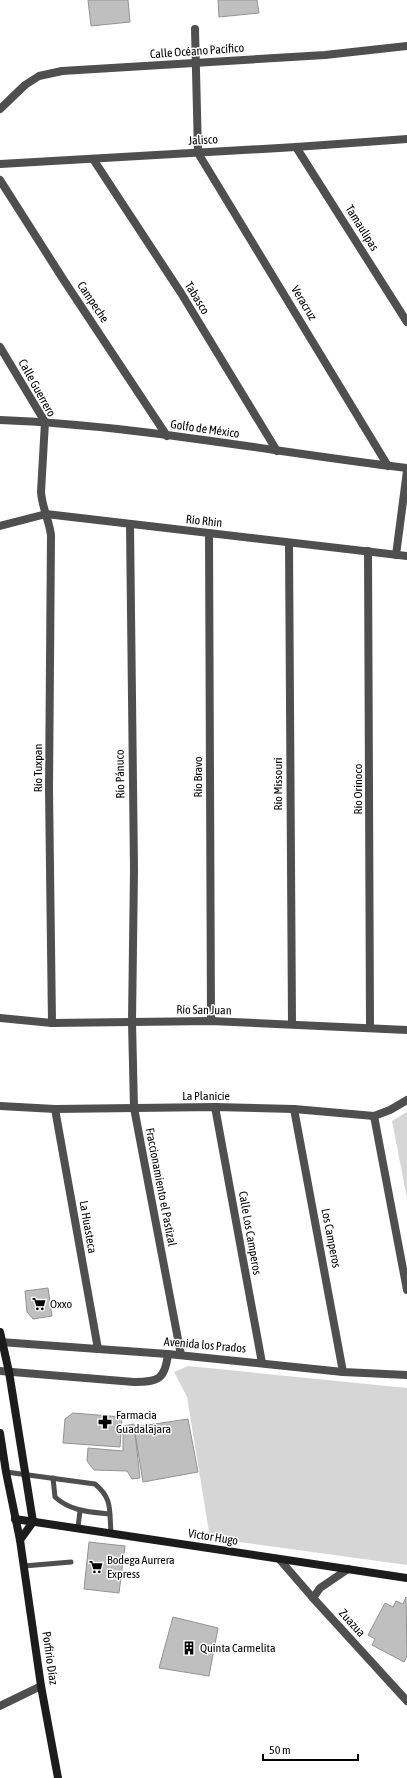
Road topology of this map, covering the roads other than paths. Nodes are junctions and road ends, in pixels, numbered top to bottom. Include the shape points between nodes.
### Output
1 (195, 29) dead end
2 (407, 46) edge
3 (196, 63) junction
4 (0, 109) edge
5 (407, 139) edge
6 (296, 147) junction
7 (198, 153) junction
8 (94, 159) junction
9 (0, 164) edge
10 (0, 180) edge
11 (407, 322) edge
12 (0, 347) edge
13 (0, 420) edge
14 (45, 422) junction
15 (167, 436) junction
16 (277, 451) junction
17 (388, 466) junction
18 (407, 470) edge
19 (46, 514) junction
20 (130, 525) junction
21 (0, 526) edge
22 (209, 533) junction
23 (289, 543) junction
24 (368, 551) junction
25 (396, 555) junction
26 (407, 556) edge
27 (0, 1018) edge
28 (211, 1021) junction
29 (132, 1022) junction
30 (52, 1023) junction
31 (292, 1024) junction
32 (370, 1027) junction
33 (407, 1030) edge
34 (407, 1100) edge
35 (0, 1106) edge
36 (215, 1107) junction
37 (134, 1108) junction
38 (55, 1109) junction
39 (294, 1109) junction
40 (374, 1116) junction
41 (407, 1290) edge
42 (0, 1332) edge
43 (1, 1342) edge
44 (98, 1349) junction
45 (168, 1354) junction
46 (181, 1355) junction
47 (262, 1363) junction
48 (4, 1371) edge
49 (343, 1372) junction
50 (407, 1375) edge
51 (0, 1433) edge
52 (6, 1472) junction
53 (24, 1474) junction
54 (53, 1478) junction
55 (80, 1511) junction
56 (110, 1514) junction
57 (15, 1519) junction
58 (33, 1522) junction
59 (78, 1527) junction
60 (111, 1532) junction
61 (20, 1540) junction
62 (280, 1560) junction
63 (71, 1562) dead end
64 (24, 1566) junction
65 (348, 1569) junction
66 (407, 1578) edge
67 (312, 1598) junction
68 (41, 1686) junction
69 (407, 1701) edge
70 (0, 1706) edge
71 (58, 1778) edge

1 - 3 street
2 - 3 street, Calle Océano Pacífico via 325,55
3 - 4 street, Calle Océano Pacífico via 62,71 39,76 25,85
3 - 7 street
5 - 6 street, Jalisco
6 - 7 street, Jalisco
6 - 11 street, Tamaulipas
7 - 8 street, Jalisco
7 - 17 street, Veracruz
8 - 9 street, Jalisco
8 - 16 street, Tabasco via 181,293
10 - 15 street, Campeche
12 - 14 street, Calle Guerrero
13 - 14 street, Golfo de México
14 - 15 street, Golfo de México
14 - 19 street, Calle Guerrero via 41,492
15 - 16 street, Golfo de México
16 - 17 street, Golfo de México
17 - 18 street, Golfo de México
18 - 25 street
19 - 20 street, Río Rhin
19 - 21 street, Río Rhin
19 - 30 street, Río Tuxpan via 51,535
20 - 22 street, Río Rhin
20 - 29 street, Río Pánuco via 134,870
22 - 23 street, Río Rhin
22 - 28 street, Río Bravo
23 - 24 street, Río Rhin
23 - 31 street, Río Missouri
24 - 25 street, Río Rhin
24 - 32 street, Río Orinoco
25 - 26 street, Río Rhin
27 - 30 street, Río San Juan
28 - 29 street, Río San Juan
28 - 31 street, Río San Juan
29 - 30 street, Río San Juan
29 - 37 street, Fraccionamiento el Pastizal
31 - 32 street, Río San Juan
32 - 33 street, Río San Juan
34 - 40 street, La Planicie
35 - 38 street, La Planicie
36 - 37 street, La Planicie
36 - 39 street, La Planicie
36 - 47 street, Calle Los Camperos
37 - 38 street, La Planicie
37 - 46 street, Fraccionamiento el Pastizal
38 - 44 street, La Huasteca
39 - 40 street, La Planicie
39 - 49 street, Los Camperos
40 - 41 street
42 - 43 street
43 - 44 street, Avenida los Prados
43 - 48 street
44 - 45 street, Avenida los Prados
45 - 46 street, Avenida los Prados
45 - 48 street via 166,1367 160,1378 149,1382
46 - 47 street, Avenida los Prados
47 - 49 street, Avenida los Prados
48 - 53 street
49 - 50 street, Avenida los Prados
51 - 52 street, Porfirio Díaz
52 - 53 lane
52 - 57 street, Porfirio Díaz
53 - 54 lane
53 - 58 street
54 - 55 lane via 55,1497 61,1503
54 - 56 lane via 95,1484 108,1500
55 - 56 lane
55 - 59 lane
56 - 60 lane
57 - 58 street, Victor Hugo
57 - 61 street, Porfirio Díaz
58 - 59 street, Victor Hugo
58 - 61 street
59 - 60 street, Victor Hugo
60 - 62 street, Victor Hugo
61 - 64 street, Porfirio Díaz
62 - 65 street, Victor Hugo
62 - 67 street, Zuazua
63 - 64 lane
64 - 68 street, Porfirio Díaz
65 - 66 street, Victor Hugo
65 - 67 street via 320,1588
67 - 69 street, Zuazua
68 - 70 street
68 - 71 street, Porfirio Díaz

